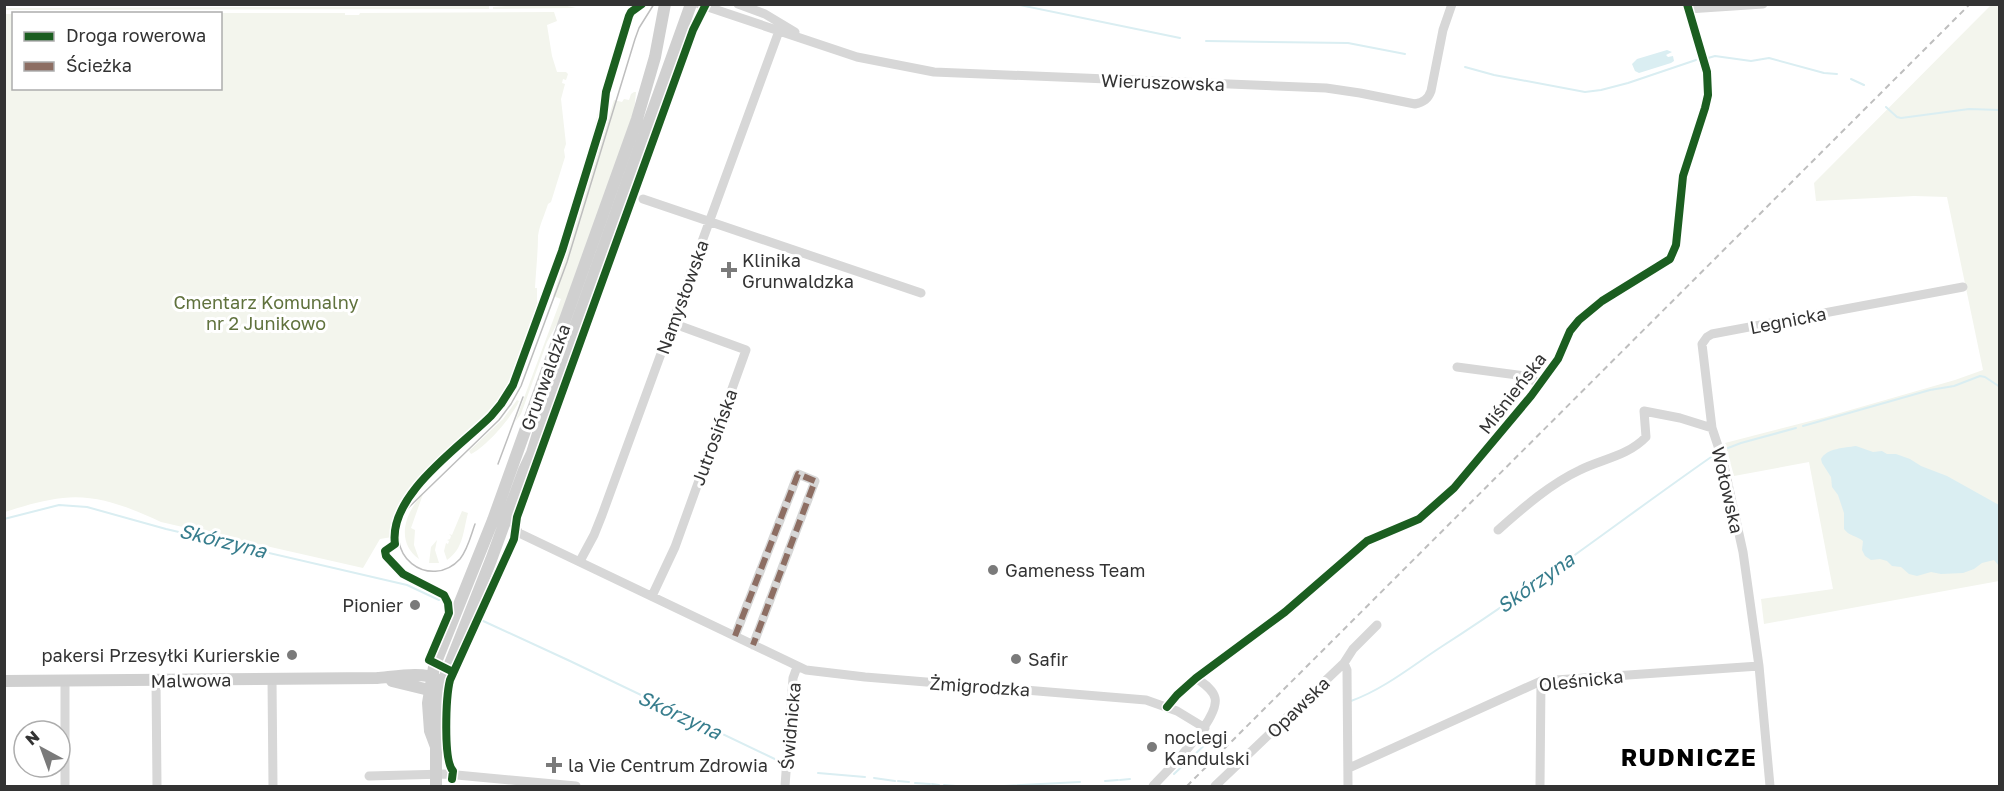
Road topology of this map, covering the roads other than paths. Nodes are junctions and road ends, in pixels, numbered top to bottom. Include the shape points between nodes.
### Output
1 (665, 4) edge
2 (691, 4) edge
3 (699, 4) edge
4 (738, 4) edge
5 (1452, 4) edge
6 (1764, 4) edge
7 (1688, 7) edge
8 (779, 31) junction
9 (803, 37) junction
10 (643, 199) dead end
11 (710, 223) junction
12 (1963, 287) dead end
13 (921, 292) dead end
14 (672, 323) junction
15 (1457, 367) dead end
16 (1540, 384) junction
17 (1712, 428) junction
18 (508, 515) junction
19 (1498, 530) dead end
20 (519, 533) junction
21 (498, 541) junction
22 (580, 561) junction
23 (652, 596) junction
24 (1377, 625) dead end
25 (735, 636) junction
26 (753, 645) junction
27 (1344, 663) junction
28 (1759, 666) junction
29 (796, 667) junction
30 (377, 678) junction
31 (1196, 678) junction
32 (272, 679) junction
33 (156, 680) junction
34 (437, 680) junction
35 (4, 681) edge
36 (65, 681) junction
37 (1541, 681) junction
38 (429, 690) junction
39 (1167, 707) junction
40 (1205, 728) junction
41 (436, 747) junction
42 (1348, 768) junction
43 (373, 776) dead end
44 (436, 780) edge
45 (65, 786) edge
46 (157, 786) edge
47 (273, 786) edge
48 (576, 786) edge
49 (785, 786) edge
50 (1153, 786) edge
51 (1215, 786) edge
52 (1348, 786) edge
53 (1539, 786) edge
54 (1770, 786) edge

1 - 34 street, Grunwaldzka via 655,57 633,131
2 - 18 street, Grunwaldzka
3 - 8 street, Wieruszowska
4 - 9 street, Wieruszowska via 765,14
5 - 9 street, Wieruszowska via 1431,91 1428,98 1415,104 1326,88 947,73 857,57
6 - 7 street
7 - 16 street, Miśnieńska via 1707,72 1708,95 1683,176 1674,252 1662,265 1602,301 1579,320
8 - 9 street, Wieruszowska
8 - 11 street, Namysłowska
10 - 11 street
11 - 13 street
11 - 14 street, Namysłowska
12 - 17 street, Legnicka via 1712,334 1702,344
14 - 22 street, Namysłowska via 602,515
14 - 23 street, Jutrosińska via 746,350 675,547
15 - 16 street via 1525,376
16 - 31 street, Miśnieńska via 1454,488 1419,519 1367,541 1285,612
17 - 19 street, Wołowska via 1644,411 1646,437 1638,445 1559,482
17 - 28 street, Wołowska via 1743,552
18 - 20 street
18 - 21 street, Grunwaldzka
20 - 21 street
20 - 22 street, Żmigrodzka
21 - 34 street, Grunwaldzka
22 - 23 street, Żmigrodzka
23 - 25 street, Żmigrodzka
24 - 27 street, Opawska
25 - 26 street, Żmigrodzka
25 - 26 street via 798,474 815,481
26 - 29 street, Żmigrodzka
27 - 42 street
27 - 51 street, Opawska
28 - 37 street, Oleśnicka
28 - 54 street, Wołowska
29 - 39 street, Żmigrodzka via 866,677 1146,700
29 - 49 street, Świdnicka
30 - 32 street, Malwowa
30 - 34 street, Malwowa
30 - 38 street, Malwowa
31 - 39 street, Miśnieńska
31 - 40 street via 1216,700
32 - 33 street, Malwowa
32 - 47 street
33 - 36 street, Malwowa
33 - 46 street
34 - 38 street
34 - 41 street, Grunwaldzka via 440,730
35 - 36 street, Malwowa
36 - 45 street
37 - 42 street, Oleśnicka
37 - 53 street
38 - 41 street, Grunwaldzka via 430,731
39 - 40 street, Żmigrodzka
40 - 50 street
41 - 44 street, Grunwaldzka
42 - 52 street
43 - 44 street
44 - 48 street

